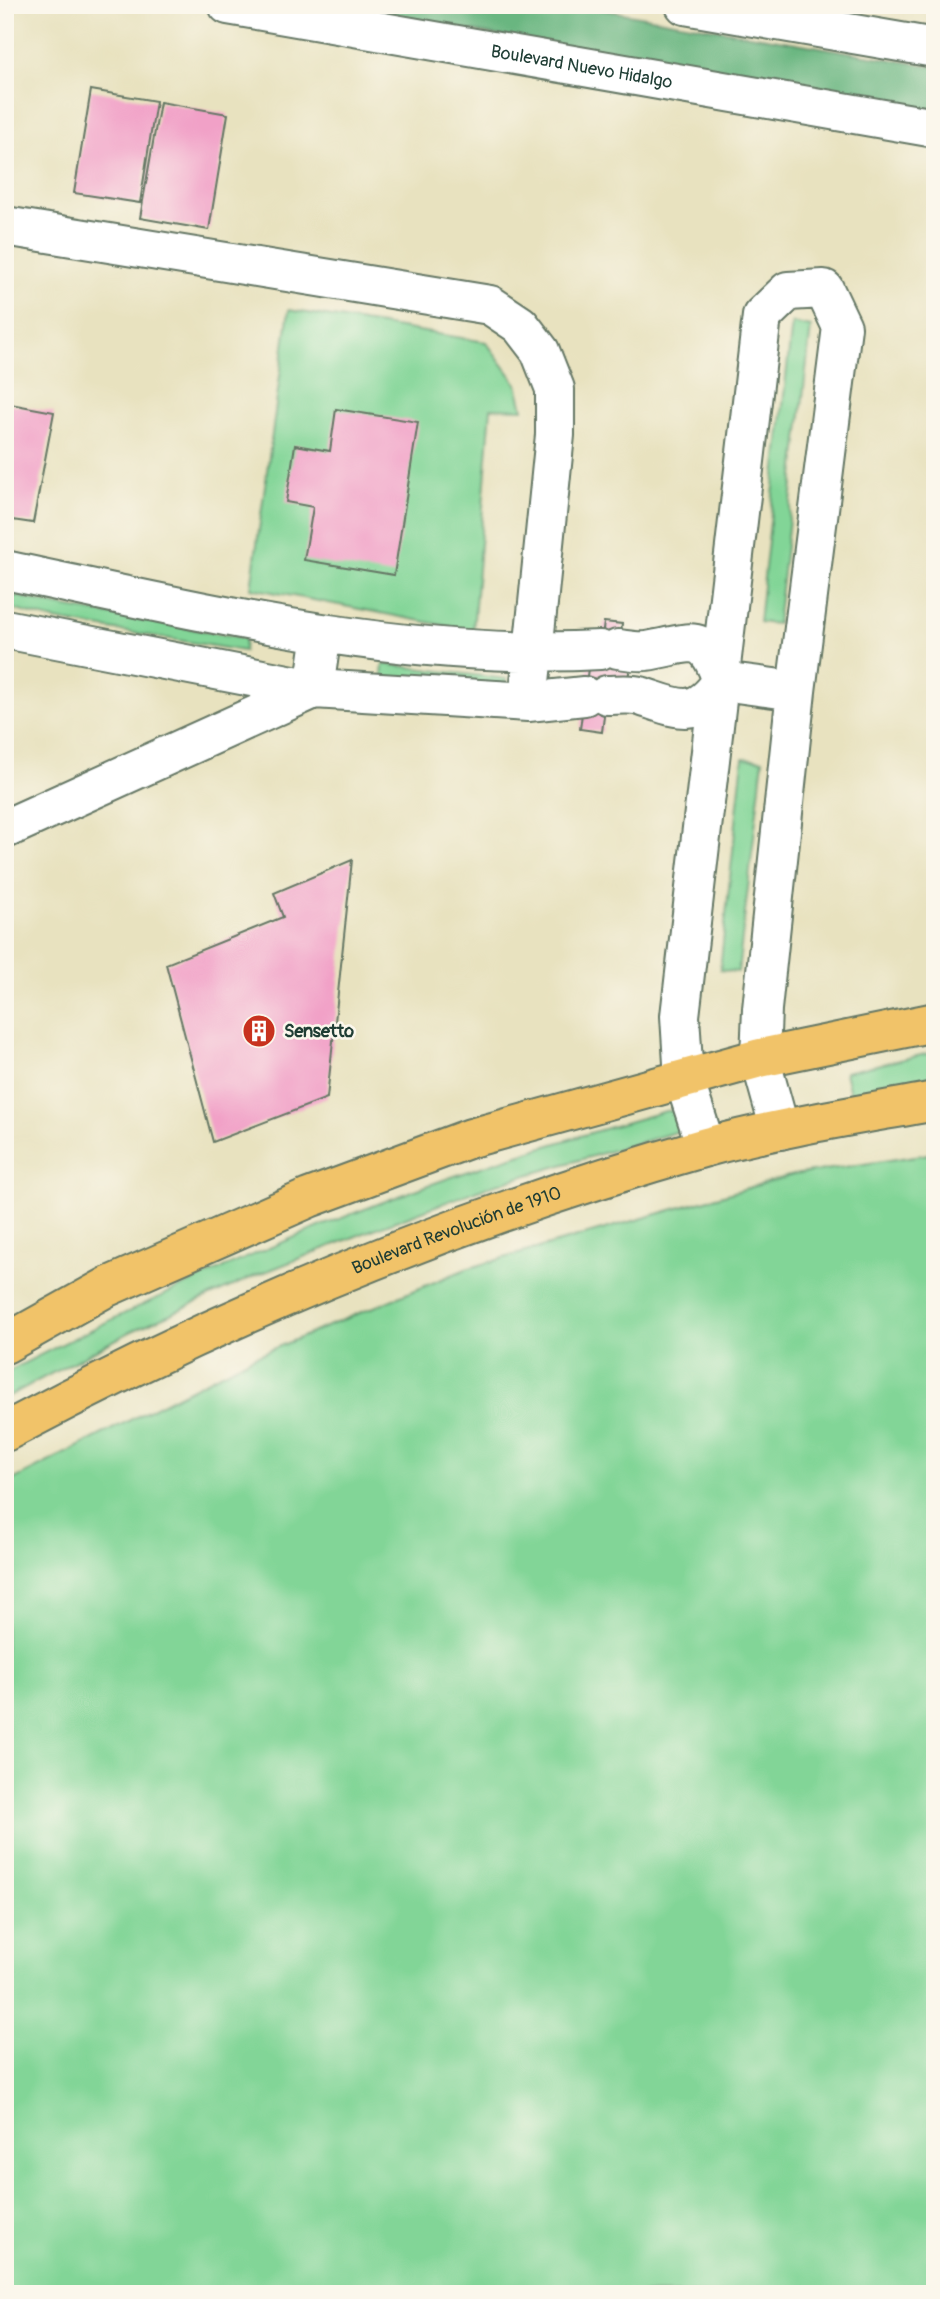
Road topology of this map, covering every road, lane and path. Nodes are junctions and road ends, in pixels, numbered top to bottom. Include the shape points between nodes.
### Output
1 (228, 5) edge
2 (685, 5) edge
3 (935, 48) edge
4 (935, 128) edge
5 (5, 226) edge
6 (5, 570) edge
7 (5, 629) edge
8 (322, 634) junction
9 (532, 654) junction
10 (722, 681) junction
11 (314, 689) junction
12 (796, 691) junction
13 (528, 702) junction
14 (5, 829) edge
15 (935, 1022) edge
16 (760, 1058) junction
17 (684, 1079) junction
18 (935, 1101) edge
19 (780, 1130) junction
20 (706, 1147) junction
21 (5, 1344) edge
22 (5, 1433) edge

1 - 4 street, Boulevard Nuevo Hidalgo
2 - 3 street
5 - 9 street via 491,305 520,325 540,351 555,389 555,435
6 - 8 street
7 - 11 street
8 - 9 street
8 - 11 street
9 - 10 street via 645,651 677,642 701,645 714,657
9 - 13 street
10 - 12 street
10 - 12 street via 762,316 788,291 824,289 842,327
10 - 13 street via 711,697 695,707 667,708 638,695
10 - 17 street via 680,1016
11 - 13 street
11 - 14 street
12 - 16 street
15 - 16 main road
16 - 17 main road
16 - 19 street
17 - 20 street
17 - 21 main road via 471,1138 309,1198 107,1287
18 - 19 main road, Boulevard Revolución de 1910
19 - 20 main road, Boulevard Revolución de 1910
20 - 22 main road, Boulevard Revolución de 1910 via 428,1239 316,1282 83,1391

